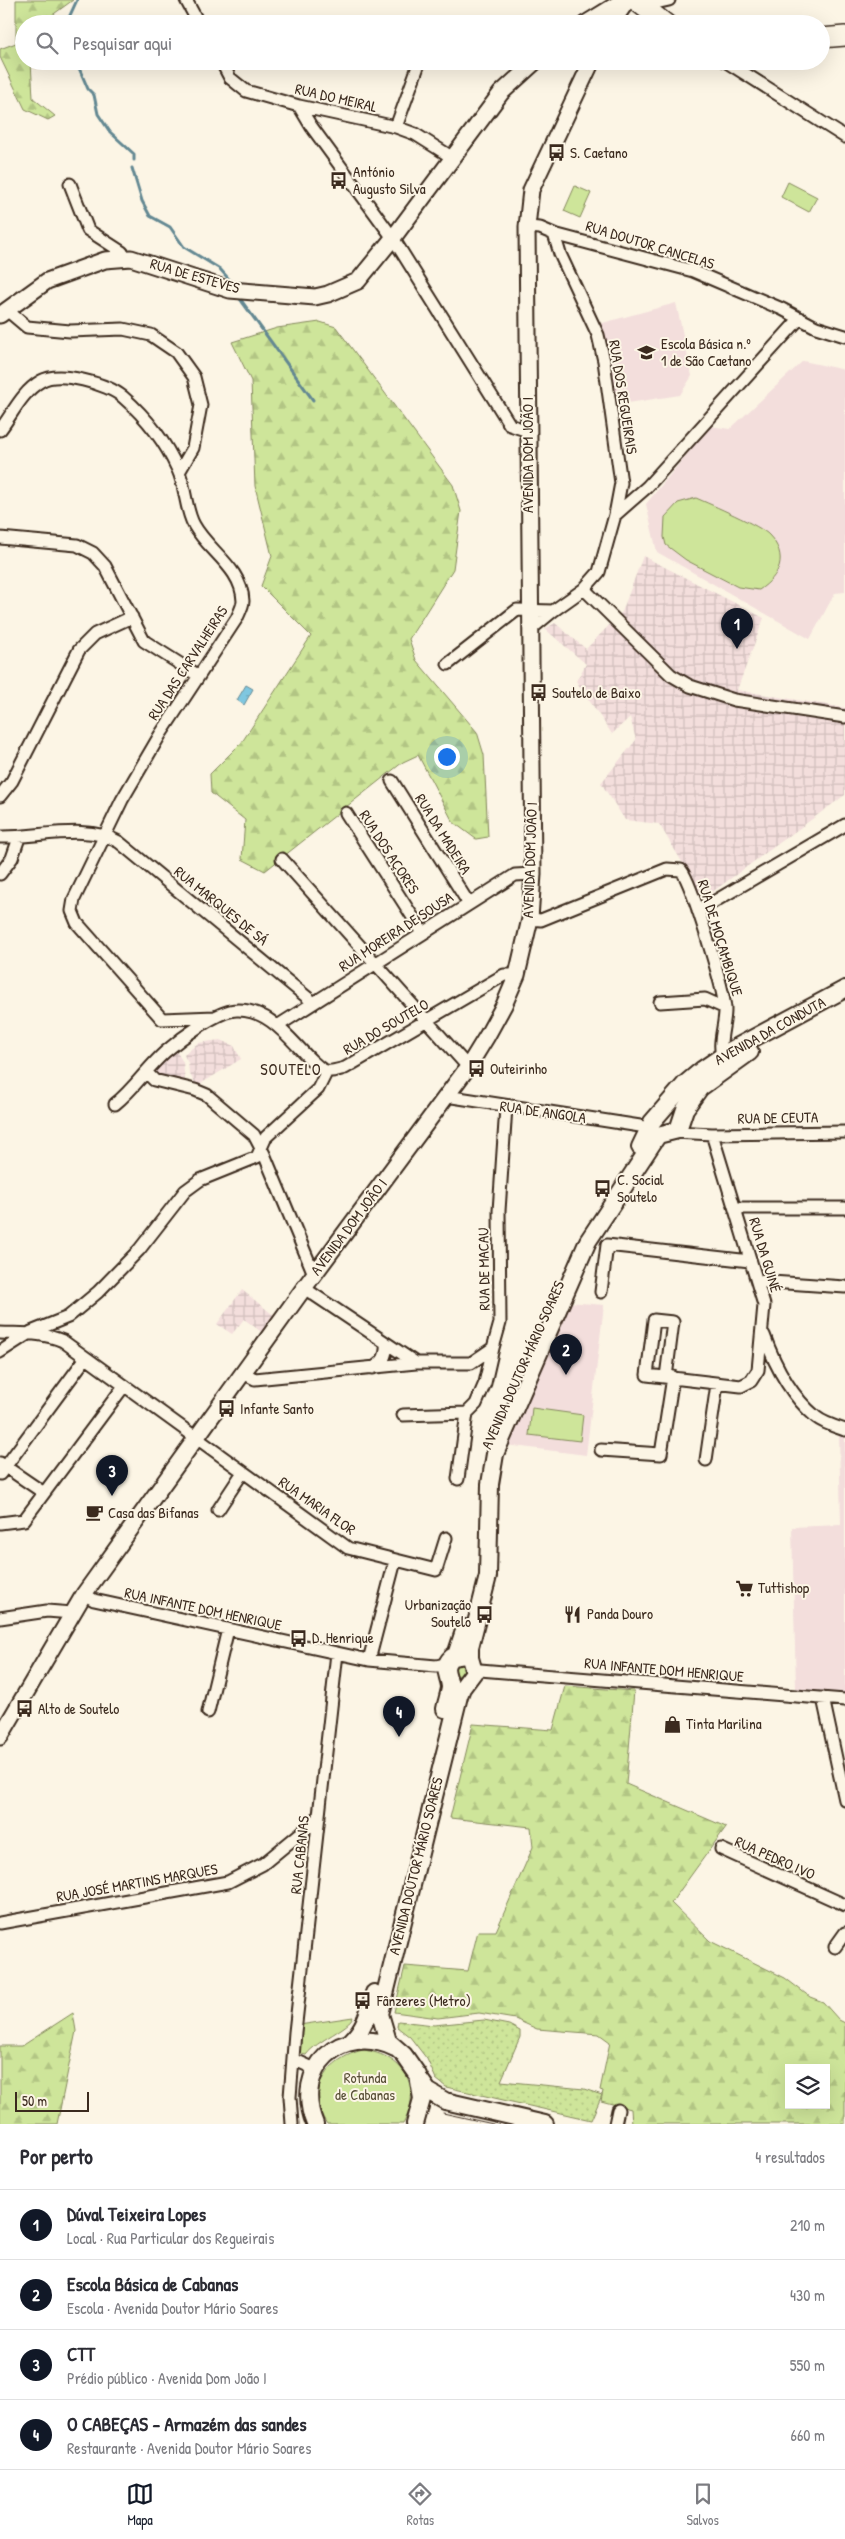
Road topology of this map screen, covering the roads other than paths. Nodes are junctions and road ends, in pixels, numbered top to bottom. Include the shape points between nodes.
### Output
1 (186, 0) edge
2 (624, 0) edge
3 (669, 0) edge
4 (635, 2) edge
5 (194, 15) edge
6 (600, 15) edge
7 (621, 15) edge
8 (653, 15) edge
9 (845, 36) edge
10 (830, 37) edge
11 (226, 70) edge
12 (417, 70) edge
13 (526, 70) edge
14 (588, 70) edge
15 (739, 70) edge
16 (300, 106) junction
17 (396, 127) junction
18 (845, 138) edge
19 (452, 158) junction
20 (70, 184) dead end
21 (527, 226) junction
22 (554, 234) junction
23 (393, 238) junction
24 (122, 259) junction
25 (4, 313) edge
26 (800, 318) junction
27 (845, 336) edge
28 (0, 430) edge
29 (528, 431) junction
30 (179, 472) junction
31 (615, 514) junction
32 (0, 538) edge
33 (584, 589) junction
34 (552, 611) junction
35 (530, 612) junction
36 (132, 617) junction
37 (530, 630) junction
38 (448, 664) dead end
39 (199, 676) junction
40 (845, 717) edge
41 (392, 781) dead end
42 (0, 796) edge
43 (346, 813) dead end
44 (845, 825) edge
45 (106, 835) junction
46 (0, 837) edge
47 (19, 838) junction
48 (282, 859) dead end
49 (0, 874) edge
50 (533, 874) junction
51 (469, 904) junction
52 (698, 911) junction
53 (530, 919) junction
54 (423, 933) junction
55 (376, 963) junction
56 (516, 975) junction
57 (845, 989) edge
58 (845, 1001) edge
59 (660, 1002) dead end
60 (314, 1003) junction
61 (725, 1008) junction
62 (215, 1017) junction
63 (426, 1021) junction
64 (279, 1025) junction
65 (722, 1056) junction
66 (468, 1067) junction
67 (327, 1071) junction
68 (147, 1073) junction
69 (446, 1096) junction
70 (115, 1104) dead end
71 (506, 1107) junction
72 (680, 1128) junction
73 (650, 1129) junction
74 (845, 1132) edge
75 (712, 1134) junction
76 (260, 1147) junction
77 (735, 1208) junction
78 (845, 1208) edge
79 (750, 1261) junction
80 (314, 1274) junction
81 (757, 1281) junction
82 (845, 1287) edge
83 (304, 1288) junction
84 (601, 1292) dead end
85 (30, 1332) junction
86 (0, 1333) edge
87 (763, 1333) junction
88 (386, 1344) junction
89 (494, 1348) junction
90 (0, 1352) edge
91 (86, 1358) junction
92 (416, 1363) junction
93 (471, 1364) junction
94 (373, 1368) junction
95 (243, 1373) junction
96 (670, 1377) junction
97 (485, 1383) junction
98 (717, 1384) junction
99 (124, 1386) junction
100 (467, 1413) junction
101 (403, 1416) dead end
102 (845, 1430) edge
103 (195, 1438) junction
104 (601, 1450) dead end
105 (706, 1460) dead end
106 (2, 1468) edge
107 (243, 1472) junction
108 (458, 1479) dead end
109 (44, 1493) junction
110 (218, 1510) dead end
111 (0, 1523) edge
112 (446, 1538) dead end
113 (395, 1561) junction
114 (84, 1594) junction
115 (72, 1612) junction
116 (0, 1618) edge
117 (228, 1629) junction
118 (337, 1653) junction
119 (370, 1660) junction
120 (460, 1668) junction
121 (823, 1698) junction
122 (845, 1700) edge
123 (208, 1712) dead end
124 (0, 1737) edge
125 (845, 1800) edge
126 (319, 1818) junction
127 (720, 1850) dead end
128 (845, 1905) edge
129 (0, 1923) edge
130 (845, 1933) edge
131 (835, 1947) dead end
132 (351, 2041) junction
133 (395, 2048) junction
134 (293, 2059) junction
135 (315, 2069) junction
136 (418, 2075) junction
137 (618, 2110) dead end
138 (292, 2124) edge
139 (316, 2124) edge
140 (415, 2124) edge
141 (544, 2124) edge
142 (615, 2124) edge

1 - 5 street
2 - 6 street
3 - 4 street
4 - 7 street
4 - 8 main road
9 - 10 main road
11 - 16 street, RUA DO MEIRAL via 230,78 246,91
12 - 17 street
13 - 19 street, RUA DE ESTEVES via 501,93
14 - 21 street, AVENIDA DOM JOÃO I via 531,190
15 - 18 street
16 - 17 street, RUA DO MEIRAL
16 - 23 street via 311,126
17 - 19 street, RUA DO MEIRAL via 415,134
19 - 23 street, RUA DE ESTEVES
20 - 24 street via 88,230 122,252
21 - 22 street, RUA DOUTOR CANCELAS
21 - 29 street, AVENIDA DOM JOÃO I
22 - 26 street, RUA DOUTOR CANCELAS via 693,271
22 - 31 street, RUA DOS REGUEIRAIS via 598,335 604,361 621,483
23 - 24 street, RUA DE ESTEVES via 358,281 315,297 230,290 153,264
23 - 29 street via 510,425
24 - 25 street, RUA DE ESTEVES via 105,260 47,281
25 - 30 street via 27,327 70,331 123,329 151,335 176,352 194,376 201,405 193,448
26 - 27 street, RUA DOUTOR CANCELAS
26 - 31 street via 647,487
28 - 30 street, RUA DAS CARVALHEIRAS via 29,389 43,379 58,375 79,378 122,396 151,426
29 - 35 street, AVENIDA DOM JOÃO I
30 - 39 street, RUA DAS CARVALHEIRAS via 194,525 238,579 243,602 237,618
31 - 33 street, RUA DOS REGUEIRAIS via 599,572
32 - 36 street via 77,545 93,553 104,566
33 - 34 street, RUA DOS REGUEIRAIS
33 - 40 street via 671,675 690,686 734,700
34 - 35 street
34 - 37 street, RUA DOS REGUEIRAIS
35 - 37 street, AVENIDA DOM JOÃO I
35 - 38 street via 517,610
36 - 39 street via 144,641
36 - 42 street via 95,634 78,650 12,781
37 - 50 street, AVENIDA DOM JOÃO I
39 - 45 street, RUA DAS CARVALHEIRAS via 155,743
41 - 51 street, RUA DA MADEIRA
43 - 54 street, RUA DOS AÇORES
44 - 52 street
45 - 47 street via 86,832
45 - 60 street, RUA MARQUES DE SÁ via 119,842
45 - 62 street, RUA DAS CARVALHEIRAS via 74,899 72,912 77,923 162,1018
46 - 47 street
47 - 49 street via 12,858
48 - 55 street
50 - 51 street, RUA MOREIRA DE SOUSA via 515,875
50 - 53 street, AVENIDA DOM JOÃO I
51 - 54 street, RUA MOREIRA DE SOUSA
52 - 53 street, RUA DE MOÇAMBIQUE via 685,875 674,868 542,920
52 - 61 street, RUA DE MOÇAMBIQUE
53 - 56 street, AVENIDA DOM JOÃO I
54 - 55 street, RUA MOREIRA DE SOUSA
55 - 60 street, RUA MOREIRA DE SOUSA
55 - 63 street
56 - 63 street, RUA DO SOUTELO via 504,975
56 - 66 street, AVENIDA DOM JOÃO I via 504,1005
57 - 65 main road, AVENIDA DA CONDUTA
58 - 72 main road, AVENIDA DA CONDUTA via 737,1059 710,1078 693,1097
59 - 61 street via 705,999
60 - 64 street, RUA MOREIRA DE SOUSA
61 - 65 street, RUA DE MOÇAMBIQUE via 720,1047
62 - 64 street via 237,1010 260,1015
62 - 68 street via 165,1052
63 - 66 street
63 - 67 street, RUA DO SOUTELO via 345,1068
64 - 67 street via 320,1068
65 - 73 main road, AVENIDA DA CONDUTA via 685,1084
66 - 69 street, AVENIDA DOM JOÃO I
67 - 76 street via 318,1089 266,1137
68 - 70 street
68 - 76 street via 154,1080 207,1095 254,1135
69 - 71 street, RUA DE ANGOLA
69 - 80 street, AVENIDA DOM JOÃO I
71 - 73 street, RUA DE ANGOLA
71 - 89 street, RUA DE MACAU via 499,1211 500,1323
72 - 73 main road, RUA DE ANGOLA via 676,1116 671,1116
72 - 75 street, RUA DE ANGOLA
73 - 120 main road, AVENIDA DOUTOR MÁRIO SOARES via 579,1237 485,1450 481,1476 479,1571
74 - 75 street, RUA DE CEUTA
75 - 77 street, RUA DA GUINÉ
76 - 80 street
76 - 85 street via 257,1157 200,1180 185,1191 139,1250 98,1292 68,1317
77 - 78 street
77 - 79 street, RUA DA GUINÉ
79 - 81 street, RUA DA GUINÉ
79 - 84 street via 607,1245
80 - 83 street, AVENIDA DOM JOÃO I
81 - 82 street
81 - 87 street, RUA DA GUINÉ via 764,1304
83 - 88 street
83 - 95 street, AVENIDA DOM JOÃO I
85 - 86 street
85 - 90 street
85 - 91 street, RUA MARIA FLOR via 63,1341
87 - 98 street, RUA DA GUINÉ via 758,1370 751,1381 742,1386
87 - 102 street via 774,1363 800,1399 817,1418
88 - 92 street
88 - 94 street via 384,1360
89 - 93 street
89 - 97 street, RUA DE MACAU
91 - 99 street, RUA MARIA FLOR
91 - 106 street
92 - 93 street
92 - 94 street
93 - 97 street via 481,1370
94 - 95 street via 255,1379
95 - 103 street, AVENIDA DOM JOÃO I
96 - 96 street, RUA DA GUINÉ via 673,1322 654,1320 647,1375
96 - 98 street, RUA DA GUINÉ
96 - 104 street via 661,1454
97 - 100 street, RUA DE MACAU via 476,1404
98 - 105 street
99 - 103 street, RUA MARIA FLOR
99 - 109 street
100 - 101 street
100 - 108 street
103 - 107 street, RUA MARIA FLOR
103 - 114 street, AVENIDA DOM JOÃO I
106 - 109 street
107 - 110 street
107 - 113 street, RUA MARIA FLOR via 348,1548
109 - 111 street via 24,1520
112 - 113 street, RUA MARIA FLOR via 436,1570
113 - 119 street
114 - 115 street, AVENIDA DOM JOÃO I
114 - 117 street, RUA INFANTE DOM HENRIQUE via 94,1600
115 - 116 street via 46,1611
115 - 124 street, AVENIDA DOM JOÃO I
117 - 118 street, RUA INFANTE DOM HENRIQUE
117 - 123 street
118 - 119 street, RUA INFANTE DOM HENRIQUE
118 - 126 street, RUA CABANAS
119 - 120 street, RUA INFANTE DOM HENRIQUE
120 - 121 street, RUA INFANTE DOM HENRIQUE
120 - 132 main road, AVENIDA DOUTOR MÁRIO SOARES via 449,1691 367,2018
120 - 133 main road, AVENIDA DOUTOR MÁRIO SOARES via 458,1700 381,2006 381,2024 388,2041
121 - 122 street, RUA INFANTE DOM HENRIQUE
121 - 125 street
126 - 129 street, RUA JOSÉ MARTINS MARQUES via 263,1864 228,1882
126 - 134 street, RUA CABANAS
127 - 128 street, RUA PEDRO IVO
130 - 131 street
132 - 133 main road, AVENIDA DOUTOR MÁRIO SOARES via 374,2040
132 - 135 main road, AVENIDA DOUTOR MÁRIO SOARES via 330,2052
133 - 136 main road, AVENIDA DOUTOR MÁRIO SOARES
134 - 135 street
134 - 138 street, RUA CABANAS
135 - 139 main road, AVENIDA DOUTOR MÁRIO SOARES via 309,2103
136 - 140 main road, AVENIDA DOUTOR MÁRIO SOARES via 422,2099
136 - 141 main road via 428,2091 445,2101
137 - 142 street

